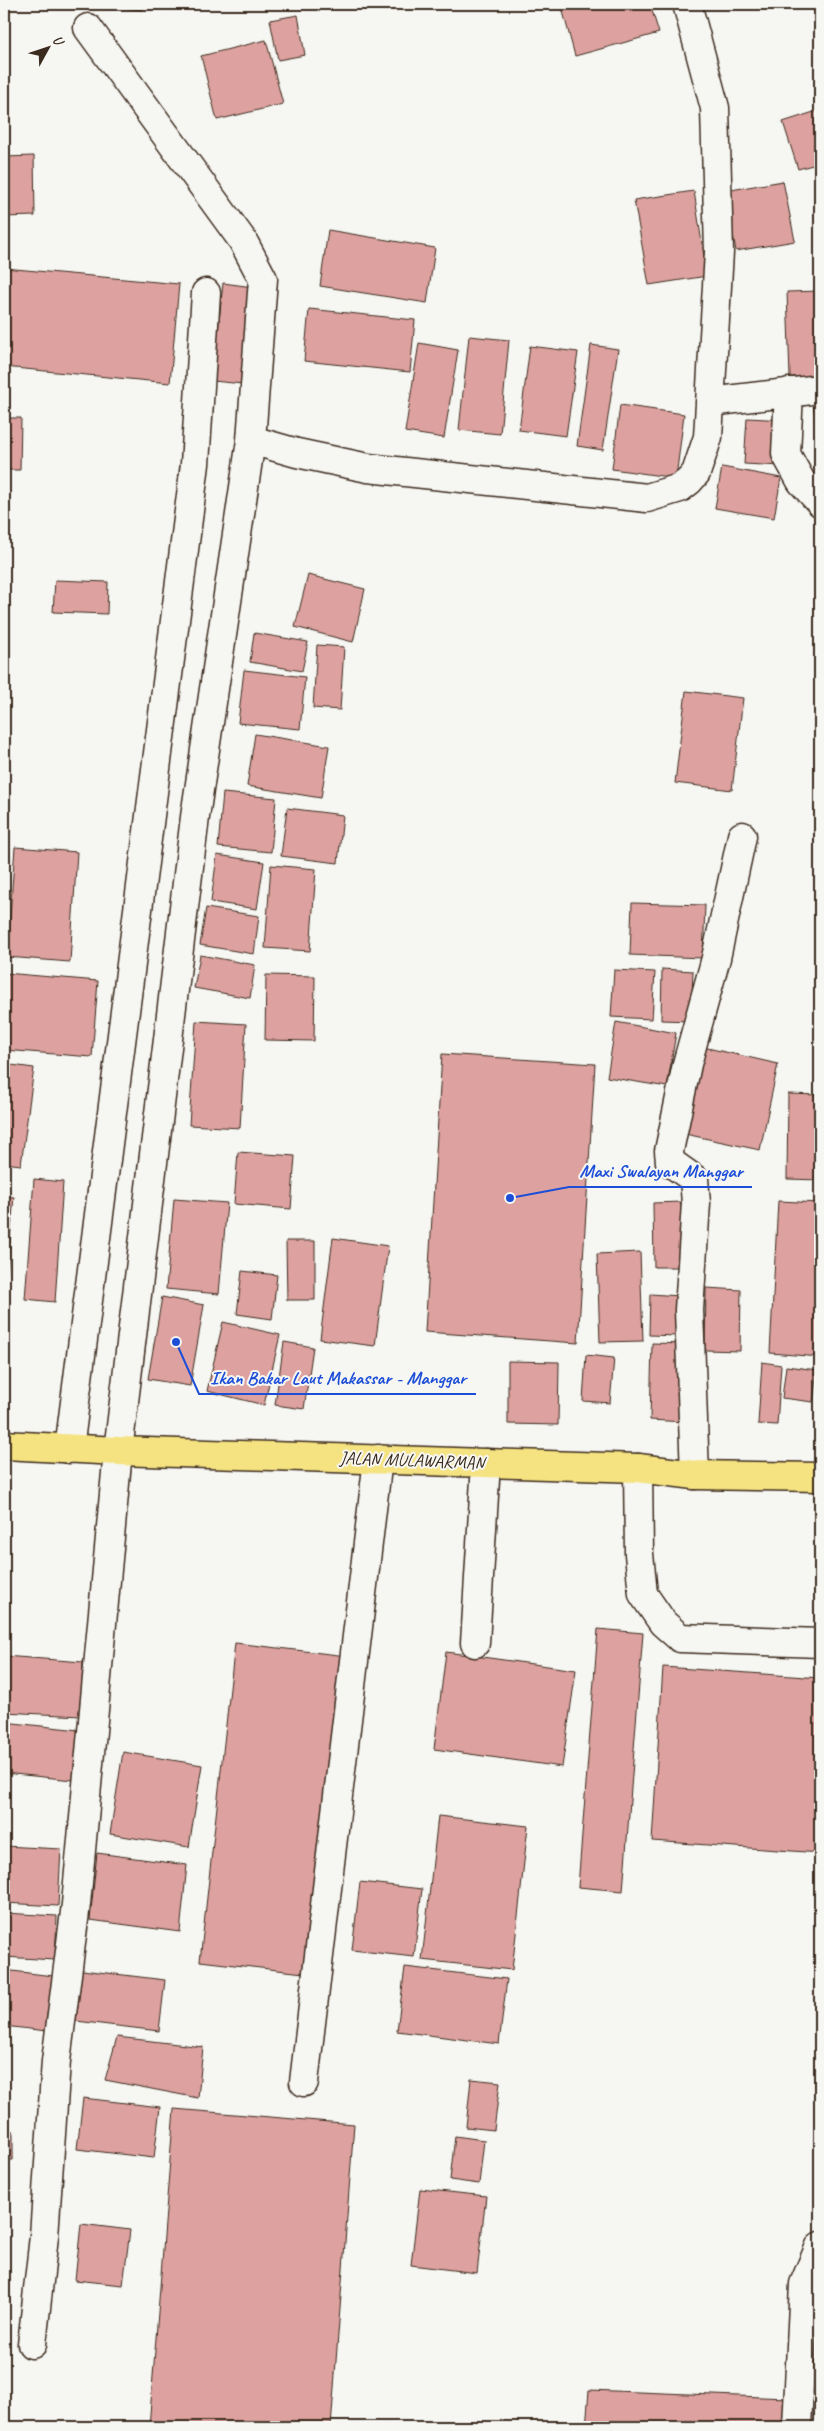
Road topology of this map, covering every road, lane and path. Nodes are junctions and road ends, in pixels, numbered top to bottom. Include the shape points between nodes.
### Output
1 (687, 4) edge
2 (88, 28) dead end
3 (206, 293) dead end
4 (820, 389) edge
5 (789, 392) junction
6 (710, 402) junction
7 (251, 440) junction
8 (820, 502) edge
9 (742, 836) dead end
10 (4, 1445) edge
11 (69, 1449) junction
12 (118, 1451) junction
13 (378, 1459) junction
14 (486, 1463) junction
15 (638, 1468) junction
16 (695, 1475) junction
17 (820, 1477) edge
18 (820, 1642) edge
19 (475, 1643) dead end
20 (304, 2082) dead end
21 (820, 2246) edge
22 (32, 2344) dead end
23 (798, 2427) edge

1 - 6 street via 714,108 719,252
2 - 7 street via 244,241 263,280
3 - 11 street via 195,464
4 - 5 street
5 - 6 street
5 - 8 street via 786,454 801,481
6 - 7 street via 708,437 696,473 680,488 646,498 368,468
7 - 12 street via 195,818
9 - 16 street via 669,1151 670,1162 694,1178 696,1203 689,1310
10 - 11 main road, JALAN MULAWARMAN
11 - 12 main road, JALAN MULAWARMAN
12 - 13 main road, JALAN MULAWARMAN
12 - 22 street via 76,1904 56,2061 44,2236
13 - 14 main road, JALAN MULAWARMAN
13 - 20 street
14 - 15 main road, JALAN MULAWARMAN
14 - 19 street
15 - 16 main road, JALAN MULAWARMAN
15 - 18 street via 643,1594 663,1623 680,1638
16 - 17 main road, JALAN MULAWARMAN
21 - 23 street via 804,2284

